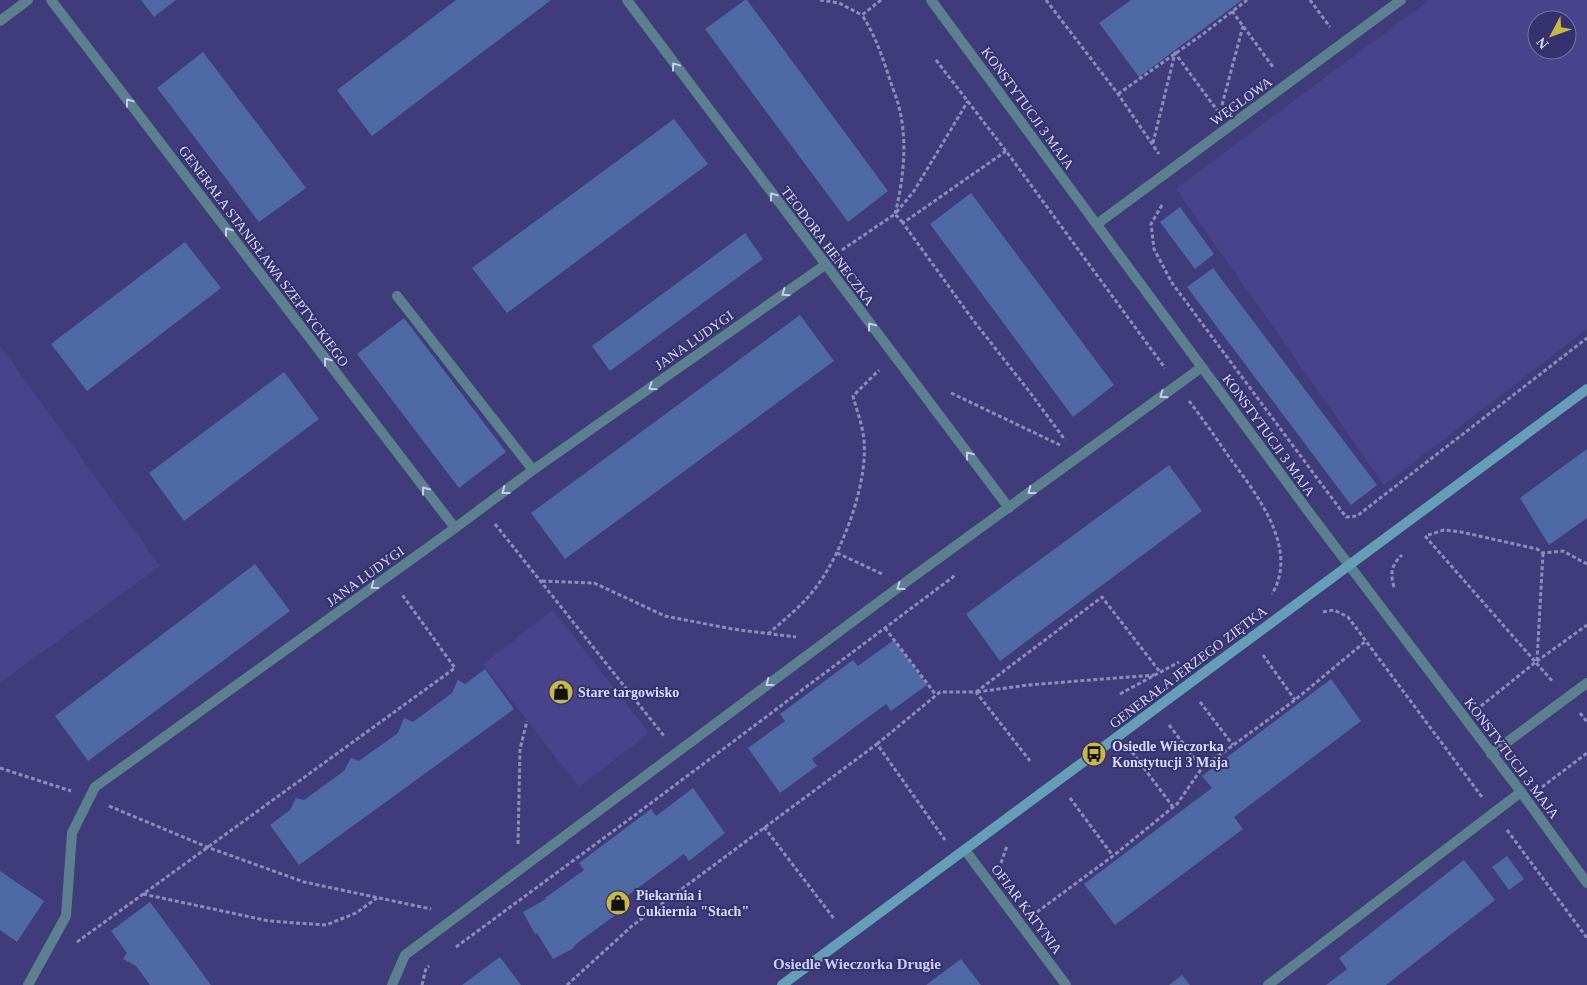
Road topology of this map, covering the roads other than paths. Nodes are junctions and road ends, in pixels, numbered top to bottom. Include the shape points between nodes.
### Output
1 (28, 0) edge
2 (51, 0) edge
3 (627, 0) edge
4 (931, 0) edge
5 (1401, 0) edge
6 (0, 21) edge
7 (1097, 224) junction
8 (825, 266) junction
9 (397, 296) dead end
10 (1202, 367) junction
11 (1587, 389) edge
12 (533, 470) junction
13 (1009, 508) junction
14 (455, 528) junction
15 (1348, 565) junction
16 (1587, 683) edge
17 (1491, 754) junction
18 (1520, 792) junction
19 (965, 850) junction
20 (1587, 883) edge
21 (28, 985) edge
22 (392, 985) edge
23 (782, 985) edge
24 (1066, 985) edge
25 (1268, 985) edge

1 - 6 street
14 -> 2 street, GENERAŁA STANISŁAWA SZEPTYCKIEGO
8 -> 3 street, TEODORA HENECZKA
4 - 7 street, KONSTYTUCJI 3 MAJA
5 - 7 street, WĘGLOWA
7 - 10 street, KONSTYTUCJI 3 MAJA
8 -> 12 street, JANA LUDYGI
13 -> 8 street, TEODORA HENECZKA
9 - 12 street
10 -> 13 street
10 - 15 street, KONSTYTUCJI 3 MAJA
11 - 15 street, GENERAŁA JERZEGO ZIĘTKA
12 -> 14 street, JANA LUDYGI
13 -> 22 street via 405,955
14 -> 21 street, JANA LUDYGI via 95,787 72,833 66,916
15 - 17 street, KONSTYTUCJI 3 MAJA
15 - 19 street, GENERAŁA JERZEGO ZIĘTKA
16 - 17 street
17 - 18 street, KONSTYTUCJI 3 MAJA
18 - 20 street, KONSTYTUCJI 3 MAJA
18 - 25 street
19 - 23 street, GENERAŁA JERZEGO ZIĘTKA
19 - 24 street, OFIAR KATYNIA

